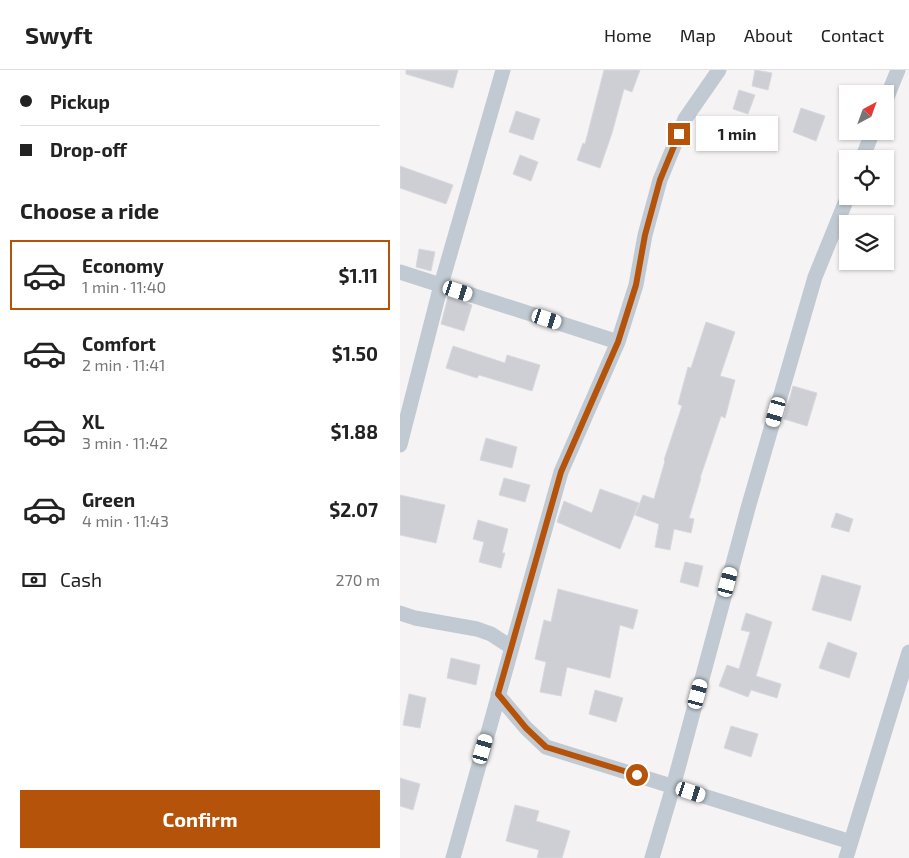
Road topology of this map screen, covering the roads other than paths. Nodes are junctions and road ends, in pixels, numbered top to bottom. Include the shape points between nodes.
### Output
1 (503, 70) edge
2 (718, 70) edge
3 (898, 70) edge
4 (892, 85) edge
5 (844, 205) edge
6 (400, 272) edge
7 (440, 285) junction
8 (618, 342) junction
9 (400, 445) edge
10 (400, 613) edge
11 (512, 647) junction
12 (909, 652) edge
13 (498, 694) junction
14 (673, 787) junction
15 (851, 842) junction
16 (453, 858) edge
17 (652, 858) edge
18 (846, 858) edge

1 - 7 street
2 - 8 street via 686,119 660,180 636,285
3 - 4 street
5 - 14 street via 815,278 748,508
6 - 7 street
7 - 8 street
7 - 9 street
8 - 11 street via 561,472
10 - 11 street via 477,629
11 - 13 street
12 - 15 street
13 - 14 street via 546,747
13 - 16 street
14 - 15 street
14 - 17 street
15 - 18 street

